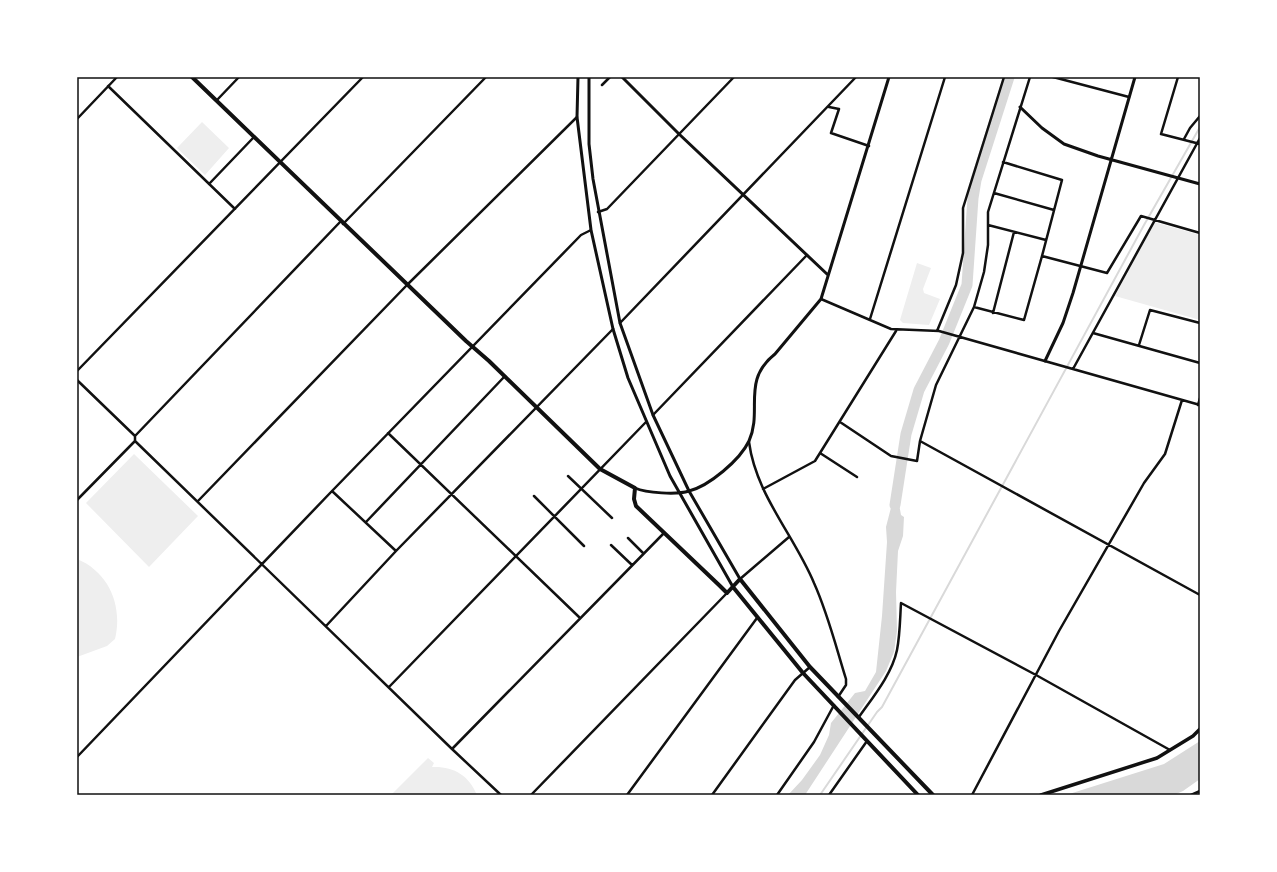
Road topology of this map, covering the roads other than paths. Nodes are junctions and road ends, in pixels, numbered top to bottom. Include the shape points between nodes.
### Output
1 (117, 77) edge
2 (192, 77) edge
3 (239, 77) edge
4 (486, 77) edge
5 (578, 77) edge
6 (588, 77) edge
7 (610, 77) edge
8 (622, 77) edge
9 (734, 77) edge
10 (856, 77) edge
11 (889, 77) edge
12 (945, 77) edge
13 (1004, 77) edge
14 (1030, 77) edge
15 (1053, 77) edge
16 (1135, 77) edge
17 (1178, 77) edge
18 (361, 78) edge
19 (602, 85) dead end
20 (108, 86) junction
21 (1130, 97) junction
22 (217, 100) junction
23 (829, 107) junction
24 (1020, 107) junction
25 (1200, 116) edge
26 (577, 117) junction
27 (77, 119) edge
28 (679, 134) junction
29 (254, 137) junction
30 (1200, 138) edge
31 (1184, 139) junction
32 (1198, 143) edge
33 (869, 146) junction
34 (1112, 160) junction
35 (280, 162) junction
36 (1003, 162) junction
37 (1178, 178) junction
38 (209, 184) junction
39 (1200, 184) edge
40 (994, 193) junction
41 (743, 196) junction
42 (235, 209) junction
43 (1054, 210) junction
44 (598, 212) junction
45 (1155, 220) junction
46 (342, 222) junction
47 (988, 225) junction
48 (591, 230) junction
49 (1014, 232) junction
50 (1200, 233) edge
51 (1046, 240) junction
52 (807, 255) junction
53 (1042, 256) junction
54 (1081, 266) junction
55 (828, 275) junction
56 (407, 285) junction
57 (821, 299) junction
58 (974, 307) junction
59 (993, 313) junction
60 (870, 319) junction
61 (620, 323) junction
62 (1200, 323) edge
63 (613, 329) junction
64 (896, 331) junction
65 (938, 331) junction
66 (1093, 333) junction
67 (958, 337) junction
68 (1139, 345) junction
69 (471, 347) junction
70 (1045, 361) junction
71 (1200, 363) edge
72 (1073, 370) junction
73 (77, 371) edge
74 (505, 376) junction
75 (77, 380) edge
76 (1200, 398) edge
77 (1182, 400) junction
78 (1199, 405) edge
79 (536, 408) junction
80 (653, 415) junction
81 (646, 422) junction
82 (840, 422) junction
83 (388, 433) junction
84 (135, 436) junction
85 (136, 441) junction
86 (749, 441) junction
87 (920, 441) junction
88 (820, 453) junction
89 (420, 464) junction
90 (600, 470) junction
91 (568, 476) dead end
92 (857, 477) dead end
93 (635, 488) junction
94 (582, 489) junction
95 (763, 489) junction
96 (332, 491) junction
97 (689, 491) junction
98 (680, 492) junction
99 (451, 496) junction
100 (534, 496) dead end
101 (77, 500) edge
102 (198, 501) junction
103 (554, 518) junction
104 (612, 518) dead end
105 (366, 522) junction
106 (664, 533) junction
107 (789, 537) junction
108 (628, 538) dead end
109 (612, 545) dead end
110 (1108, 545) junction
111 (584, 546) dead end
112 (396, 551) junction
113 (643, 553) junction
114 (515, 557) junction
115 (262, 564) junction
116 (632, 565) junction
117 (740, 579) junction
118 (733, 587) junction
119 (727, 593) junction
120 (1200, 595) edge
121 (579, 617) junction
122 (757, 618) junction
123 (326, 626) junction
124 (810, 667) junction
125 (803, 673) junction
126 (1036, 674) junction
127 (389, 687) junction
128 (838, 698) junction
129 (836, 706) junction
130 (858, 718) junction
131 (1200, 730) edge
132 (867, 740) junction
133 (452, 749) junction
134 (1171, 750) junction
135 (77, 757) edge
136 (1200, 790) edge
137 (501, 795) edge
138 (531, 795) edge
139 (627, 795) edge
140 (712, 795) edge
141 (777, 795) edge
142 (829, 795) edge
143 (918, 795) edge
144 (933, 795) edge
145 (972, 795) edge
146 (1041, 795) edge
147 (1191, 795) edge

1 - 20 street
2 - 22 main road
3 - 22 street
4 - 46 street
5 - 26 street
6 - 44 street via 589,144
7 - 19 street
8 - 28 street
9 - 28 street
10 - 23 street
11 - 33 street
12 - 60 street
13 - 65 street via 963,208 963,253 956,285
14 - 24 street
15 - 21 street
16 - 21 street
17 - 31 street via 1161,134
18 - 35 street
20 - 27 street
20 - 38 street
21 - 34 street
22 - 29 main road
23 - 33 street via 839,109 832,133
23 - 41 street
24 - 34 street via 1064,144
24 - 36 street
25 - 31 street
26 - 48 street
26 - 56 street
28 - 41 street
28 - 44 street via 607,209
29 - 35 main road
29 - 38 street
30 - 32 street
31 - 32 street
32 - 37 street
33 - 55 street
34 - 37 street
34 - 54 street
35 - 42 street
35 - 46 main road
36 - 40 street
36 - 43 street via 1062,180
37 - 39 street
37 - 45 street
38 - 42 street
40 - 43 street
40 - 47 street via 988,212
41 - 52 street
41 - 61 street
42 - 73 street
43 - 51 street
44 - 61 street
45 - 50 street
45 - 54 street via 1141,216 1107,273
45 - 66 street
46 - 56 main road
46 - 84 street
47 - 49 street
47 - 58 street via 987,257
48 - 63 street
48 - 69 street via 581,235
49 - 51 street
49 - 59 street
51 - 53 street
52 - 55 street
52 - 80 street
53 - 54 street
53 - 59 street via 1024,320
54 - 70 street via 1063,323
55 - 57 street
56 - 69 main road
56 - 102 street
57 - 60 street
57 - 86 street via 763,366 754,392
58 - 59 street
58 - 67 street
60 - 64 street
61 - 80 street
62 - 68 street via 1150,310
63 - 79 street
63 - 81 street via 628,378
64 - 65 street
64 - 82 street
65 - 67 street
66 - 68 street
66 - 72 street
67 - 70 street
67 - 87 street via 936,386
68 - 71 street
69 - 74 main road
69 - 83 street
70 - 72 street
72 - 77 street
74 - 79 main road
74 - 89 street
75 - 84 street
76 - 78 street
77 - 78 street
77 - 110 street via 1165,454 1144,483
79 - 90 main road
79 - 99 street
80 - 97 street
81 - 90 street
81 - 98 street via 670,476
82 - 87 street via 891,456 917,461
82 - 88 street
83 - 89 street
83 - 96 street
84 - 85 street
85 - 101 street
85 - 102 street
86 - 95 street via 752,461
86 - 97 street via 734,460 713,479
87 - 110 street
88 - 92 street
88 - 95 street via 806,467
89 - 99 street
89 - 105 street
90 - 93 main road
90 - 94 street
91 - 94 street
93 - 98 street via 653,492
93 - 106 main road via 636,506
94 - 103 street
94 - 104 street
95 - 107 street
96 - 105 street
96 - 115 street
97 - 98 street
97 - 117 street
98 - 118 street
99 - 112 street
99 - 114 street
100 - 103 street
102 - 115 street
103 - 111 street
103 - 114 street
105 - 112 street
106 - 113 street
106 - 119 main road
107 - 117 street
107 - 128 street via 814,582 832,631 846,679 846,685
108 - 113 street
109 - 116 street
110 - 120 street
110 - 126 street
112 - 123 street
113 - 116 street
114 - 121 street
114 - 127 street
115 - 123 street
115 - 135 street
116 - 121 street
117 - 118 main road
117 - 124 main road
118 - 119 main road
118 - 122 main road
119 - 138 street
121 - 133 street
122 - 125 main road
122 - 139 street
123 - 127 street
124 - 125 street
124 - 128 main road
125 - 129 main road
125 - 140 street via 794,680
126 - 130 street via 901,603 897,650 893,661
126 - 134 street
126 - 145 street
127 - 133 street
128 - 130 main road
129 - 132 main road
129 - 141 street
130 - 144 main road
131 - 134 main road
132 - 142 street
132 - 143 main road
133 - 137 street
134 - 146 main road via 1157,758
136 - 147 street

